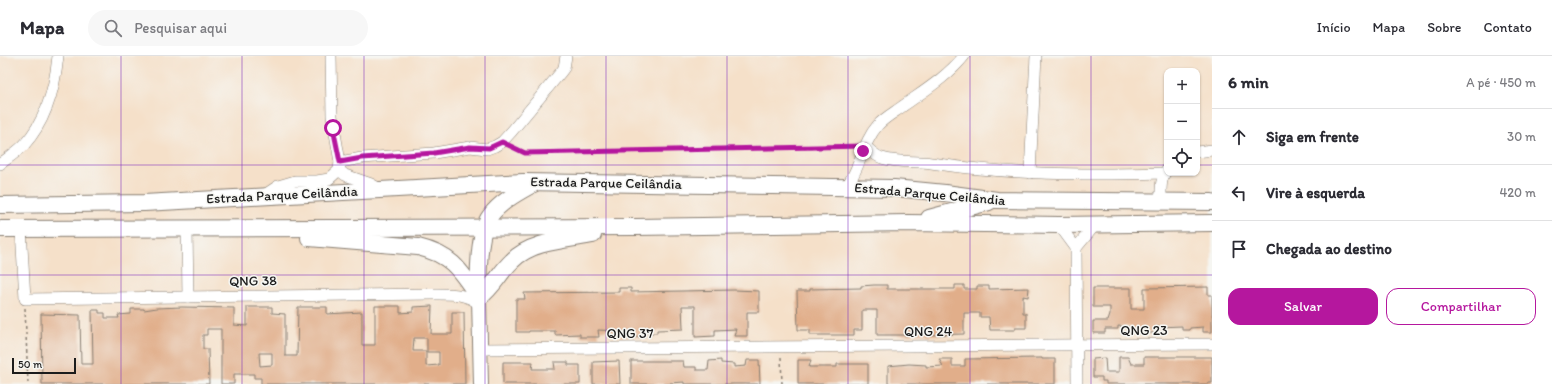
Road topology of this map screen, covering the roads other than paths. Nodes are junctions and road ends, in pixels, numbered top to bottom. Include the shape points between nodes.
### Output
1 (58, 56) edge
2 (331, 56) edge
3 (566, 56) edge
4 (964, 56) edge
5 (1036, 56) edge
6 (865, 146) junction
7 (1212, 150) edge
8 (1200, 152) edge
9 (0, 164) edge
10 (340, 166) junction
11 (1164, 171) edge
12 (1030, 173) junction
13 (1164, 176) edge
14 (536, 182) junction
15 (846, 187) junction
16 (381, 190) junction
17 (262, 196) junction
18 (997, 200) junction
19 (1161, 201) junction
20 (1212, 202) edge
21 (0, 205) edge
22 (908, 223) junction
23 (1212, 223) edge
24 (1096, 224) junction
25 (1059, 225) junction
26 (636, 227) junction
27 (483, 228) junction
28 (0, 229) edge
29 (21, 229) junction
30 (215, 229) junction
31 (187, 230) junction
32 (1076, 248) junction
33 (188, 297) junction
34 (479, 301) junction
35 (1212, 344) edge
36 (1076, 345) junction
37 (780, 347) joint
38 (480, 349) junction
39 (481, 384) edge
40 (1076, 384) edge

1 - 9 street via 51,92 35,130 25,144
2 - 10 street via 332,116
3 - 10 street via 562,72 502,142 489,148 470,147 434,153 362,158
4 - 6 street via 937,82 879,124
5 - 12 street
6 - 12 street via 887,159
6 - 15 street via 855,174
7 - 8 street
10 - 16 street via 345,175
10 - 17 street via 329,180 295,181 278,186
11 - 12 street
13 - 19 street
14 - 15 highway, Estrada Parque Ceilândia
14 - 16 highway, Estrada Parque Ceilândia
14 - 27 highway via 506,200 489,217
15 - 18 highway, Estrada Parque Ceilândia via 894,188
16 - 17 highway, Estrada Parque Ceilândia
17 - 21 highway, Estrada Parque Ceilândia via 144,203
18 - 19 highway, Estrada Parque Ceilândia
18 - 22 highway
19 - 20 highway, Estrada Parque Ceilândia
22 - 25 highway, Estrada Parque Ceilândia
22 - 26 highway, Estrada Parque Ceilândia
23 - 24 highway, Estrada Parque Ceilândia
24 - 25 highway, Estrada Parque Ceilândia
24 - 32 street
25 - 32 street
26 - 27 highway, Estrada Parque Ceilândia
26 - 34 highway via 535,247 522,253 513,260
27 - 30 highway, Estrada Parque Ceilândia
27 - 34 highway
28 - 29 highway, Estrada Parque Ceilândia
29 - 31 highway, Estrada Parque Ceilândia
29 - 33 street, QNG 38 via 25,299
30 - 31 highway, Estrada Parque Ceilândia
30 - 34 highway via 432,250 444,256 464,275
31 - 33 street
32 - 36 street
33 - 34 street, QNG 38 via 446,294
34 - 38 main road
35 - 36 street, QNG 23
36 - 37 street, QNG 24
36 - 40 street
37 - 38 street, QNG 37
38 - 39 main road

